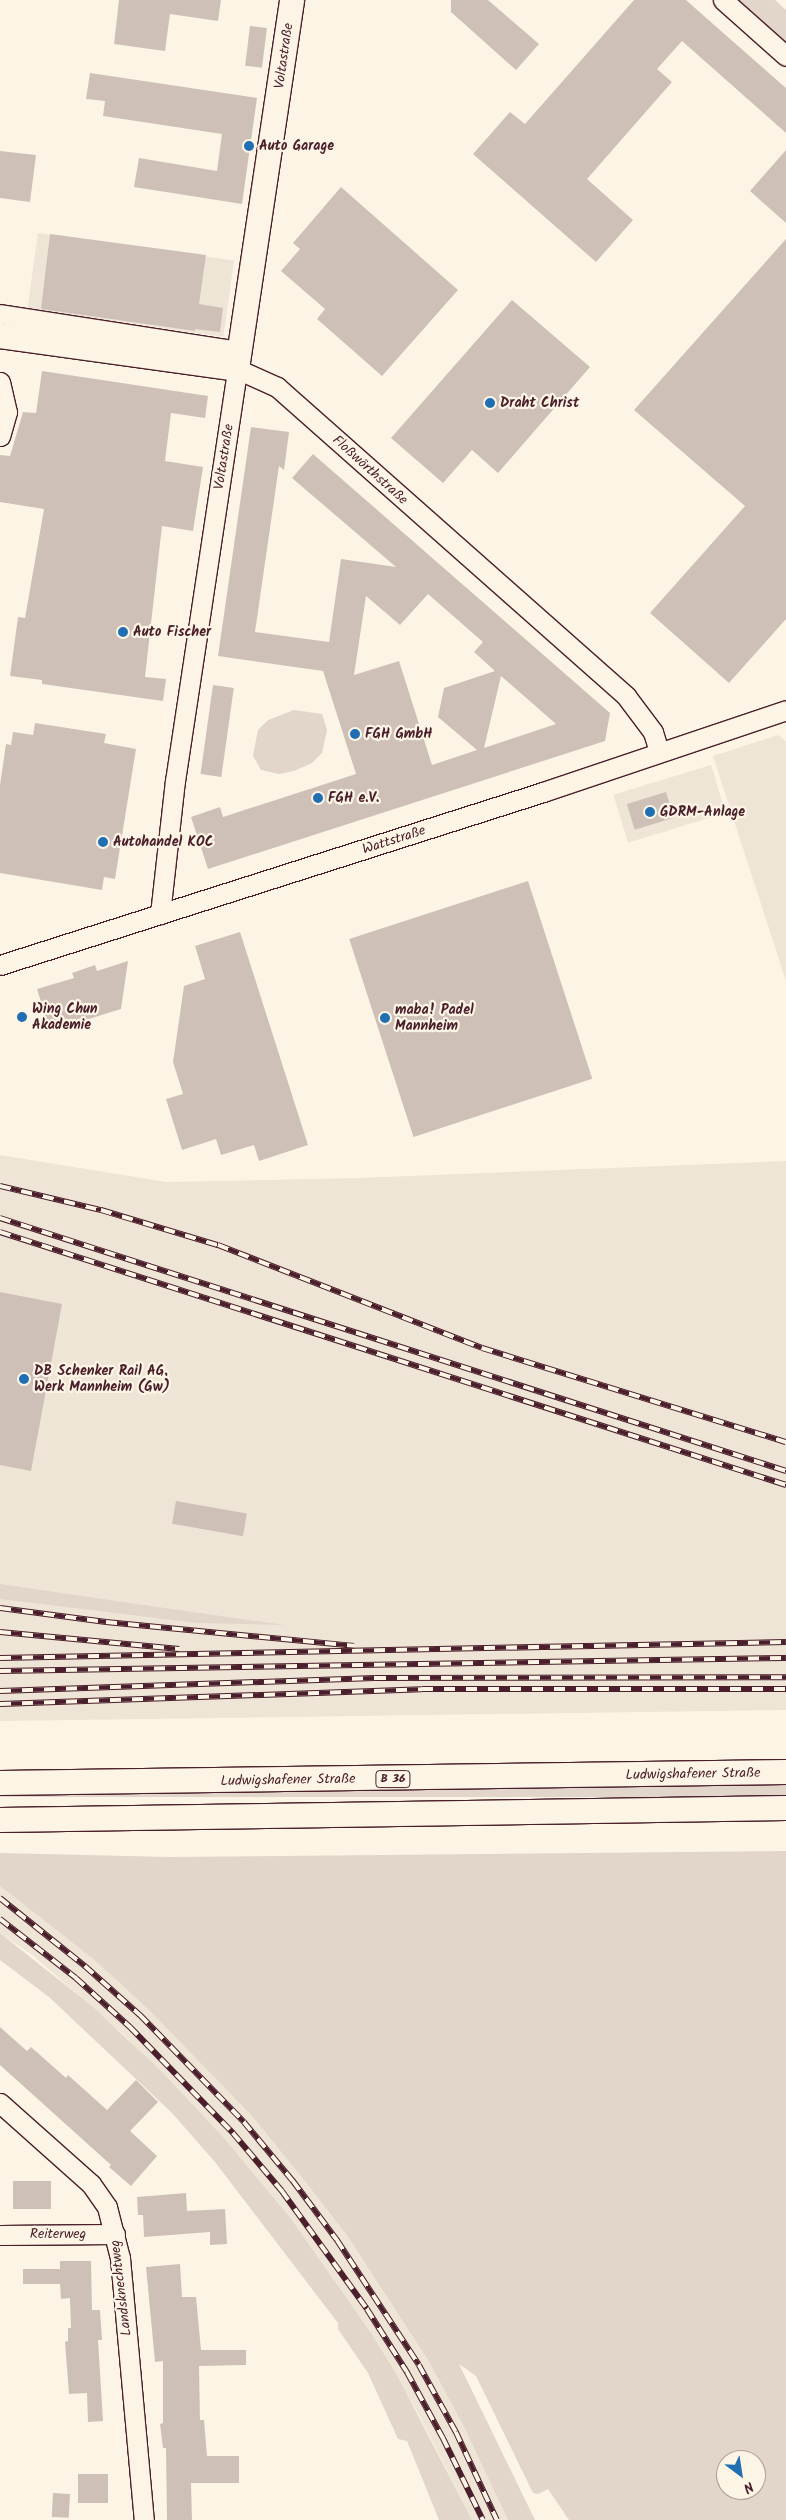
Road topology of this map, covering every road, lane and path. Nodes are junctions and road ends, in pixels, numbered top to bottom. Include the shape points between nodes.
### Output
1 (292, 0) edge
2 (723, 0) edge
3 (786, 56) edge
4 (7, 326) edge
5 (239, 360) junction
6 (0, 382) edge
7 (0, 436) edge
8 (786, 710) edge
9 (659, 752) junction
10 (160, 914) junction
11 (0, 965) edge
12 (786, 1772) edge
13 (0, 1783) edge
14 (786, 1808) edge
15 (0, 1820) edge
16 (0, 2103) edge
17 (0, 2234) edge
18 (115, 2234) junction
19 (144, 2520) edge

1 - 5 main road, Voltastraße
2 - 3 street
4 - 5 main road, Floßwörthstraße
5 - 9 street, Floßwörthstraße via 277,387 626,696 653,732
5 - 10 street, Voltastraße via 176,771
6 - 7 street via 7,412
8 - 9 street, Wattstraße
9 - 10 street, Wattstraße
10 - 11 street, Wattstraße
12 - 13 main road, Ludwigshafener Straße / B 36
14 - 15 main road
16 - 18 street, Landsknechtweg via 91,2184 107,2207
17 - 18 street, Reiterweg
18 - 19 street, Landsknechtweg

